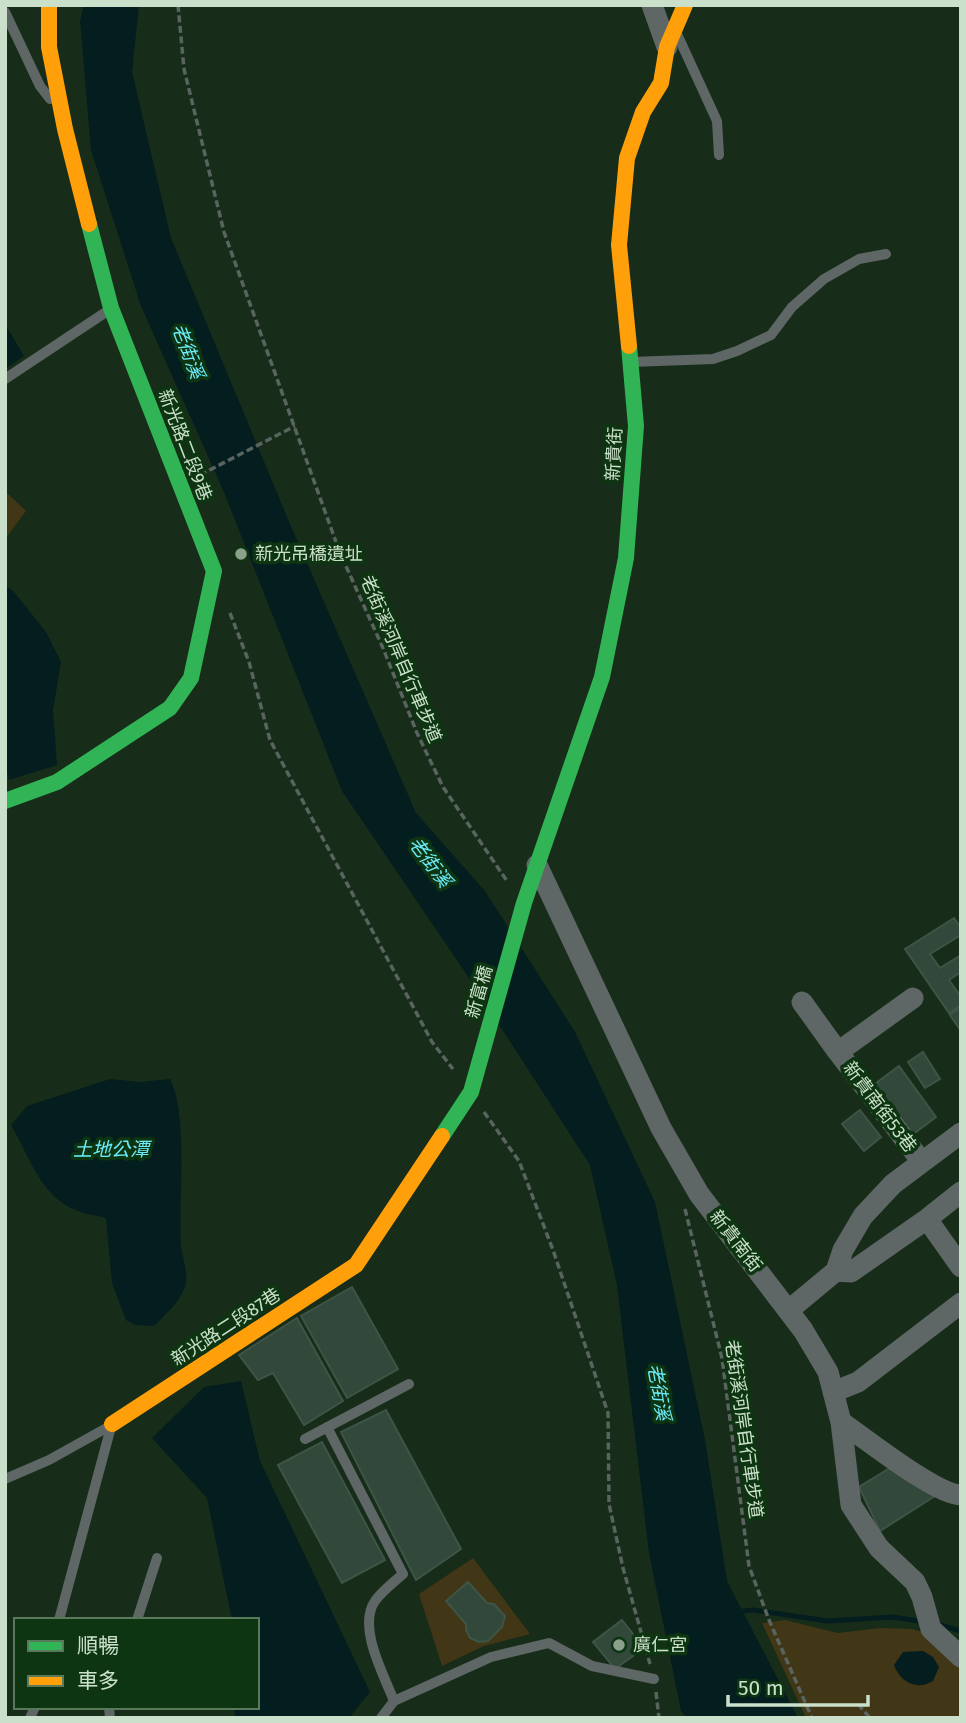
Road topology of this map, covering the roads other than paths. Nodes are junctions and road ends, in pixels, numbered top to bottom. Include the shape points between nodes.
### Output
1 (49, 5) edge
2 (652, 5) edge
3 (685, 5) edge
4 (5, 12) edge
5 (671, 37) junction
6 (62, 115) junction
7 (719, 155) dead end
8 (886, 254) dead end
9 (111, 308) junction
10 (628, 362) junction
11 (5, 379) edge
12 (5, 801) edge
13 (537, 865) junction
14 (524, 903) joint
15 (913, 998) dead end
16 (802, 1002) dead end
17 (838, 1052) junction
18 (471, 1092) joint
19 (961, 1133) edge
20 (922, 1163) junction
21 (961, 1192) edge
22 (927, 1219) junction
23 (961, 1267) edge
24 (836, 1271) junction
25 (961, 1303) edge
26 (789, 1310) junction
27 (409, 1384) dead end
28 (833, 1392) junction
29 (841, 1422) junction
30 (112, 1424) junction
31 (327, 1427) junction
32 (305, 1439) dead end
33 (5, 1479) edge
34 (961, 1496) edge
35 (158, 1558) dead end
36 (60, 1618) edge
37 (138, 1618) edge
38 (961, 1657) edge
39 (654, 1679) road end
40 (394, 1701) junction
41 (381, 1718) edge

1 - 6 street, 新光路二段9巷 via 49,47
2 - 5 street
3 - 5 street, 新貴街
4 - 6 lane via 40,86
5 - 7 lane via 717,121
5 - 10 street, 新貴街 via 661,83 643,112 627,158 619,245
6 - 9 street, 新光路二段9巷
8 - 10 lane via 859,259 824,279 792,307 771,335 737,351 713,359
9 - 11 lane
9 - 12 street, 新光路二段9巷 via 214,571 191,678 170,708 58,782
10 - 13 street, 新貴街 via 636,426 626,558 602,677
13 - 14 street, 新貴街
13 - 26 street, 新貴南街 via 661,1128 699,1194
14 - 18 street, 新富橋
15 - 17 street, 新貴南街53巷
16 - 17 street, 新貴南街53巷
17 - 20 street, 新貴南街53巷
18 - 30 street, 新光路二段87巷 via 356,1265
19 - 20 street, 新貴南街53巷
20 - 24 street, 新貴南街53巷 via 893,1184 863,1216
21 - 22 street
22 - 23 street
22 - 24 street via 851,1272
24 - 26 street, 新貴南街53巷
25 - 28 street via 858,1382
26 - 28 street, 新貴南街 via 828,1372
27 - 31 lane
28 - 29 street, 新貴南街
29 - 34 street via 951,1495
29 - 38 street, 新貴南街 via 851,1505 879,1548 915,1582 928,1620
30 - 33 lane
30 - 36 lane
31 - 32 lane
31 - 40 lane via 403,1574 374,1601 367,1620
35 - 37 lane
39 - 40 lane via 592,1666 549,1643 491,1657
40 - 41 lane

